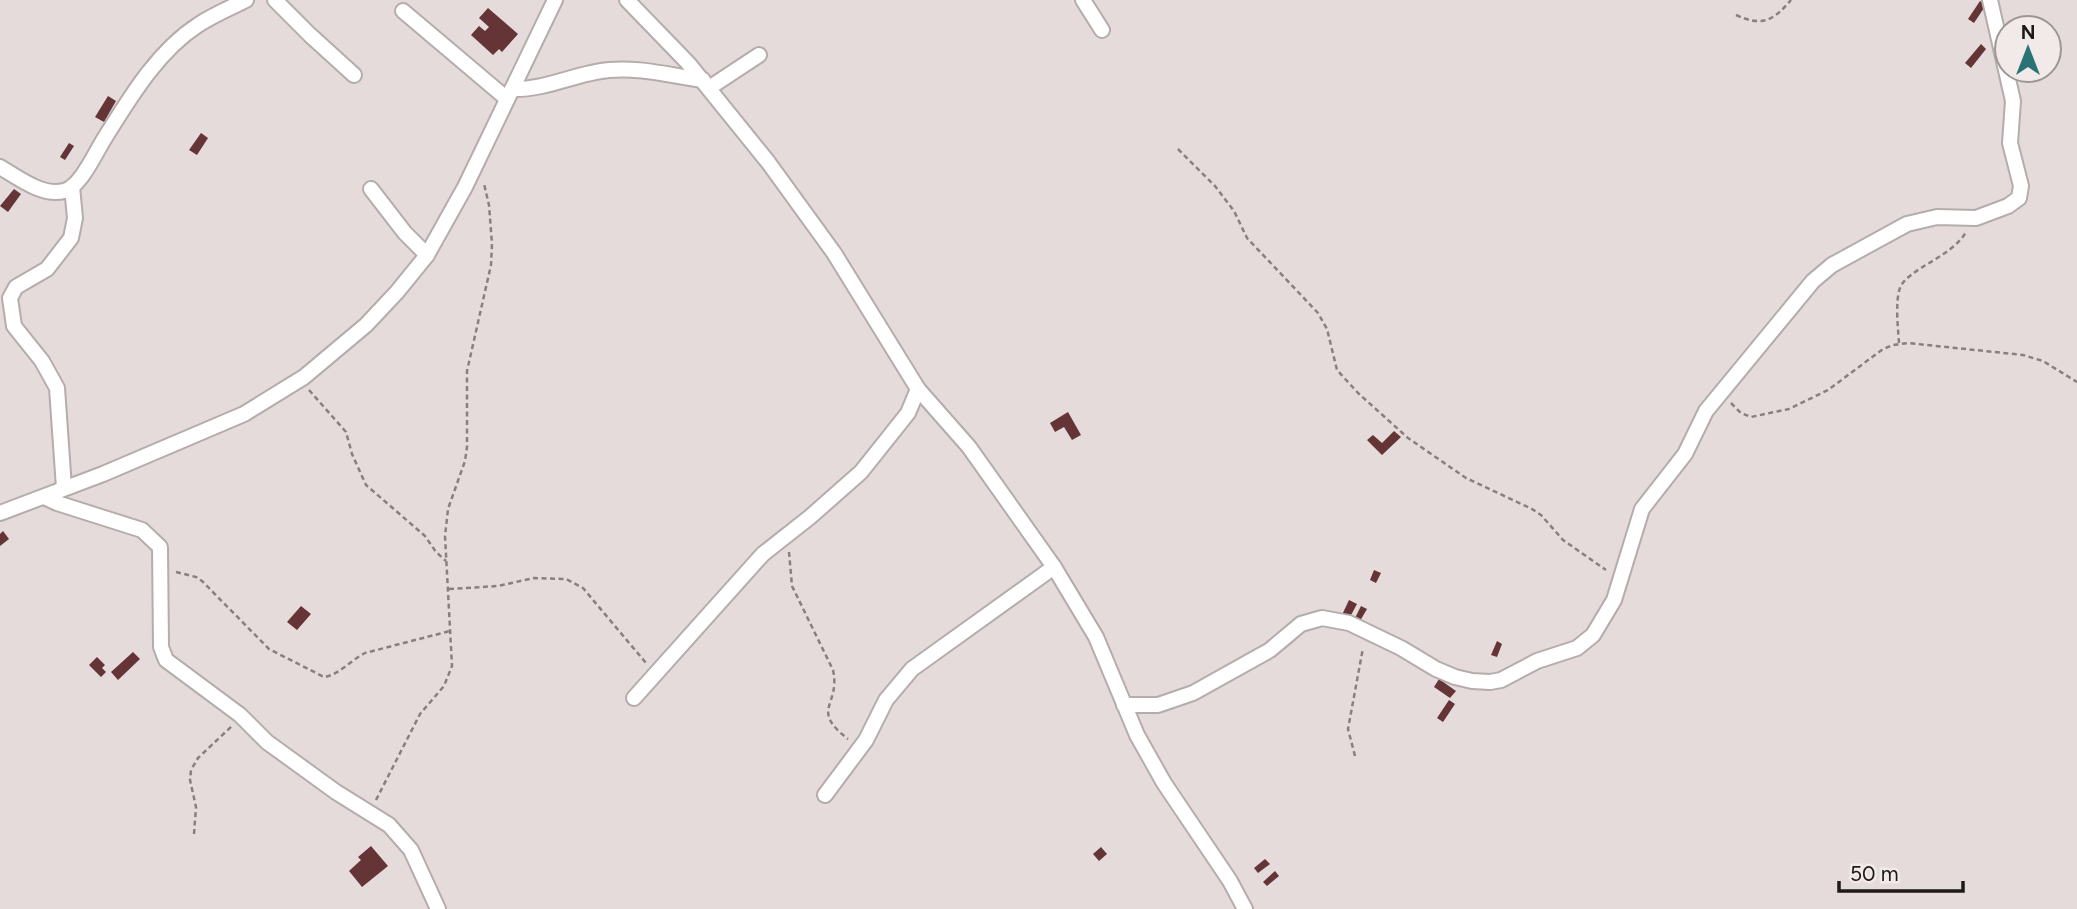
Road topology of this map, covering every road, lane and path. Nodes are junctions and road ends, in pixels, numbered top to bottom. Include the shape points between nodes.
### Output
1 (246, 0) edge
2 (275, 0) edge
3 (555, 0) edge
4 (627, 0) edge
5 (1083, 0) edge
6 (1791, 0) edge
7 (1990, 0) edge
8 (404, 11) dead end
9 (1736, 15) dead end
10 (1102, 30) dead end
11 (759, 55) dead end
12 (354, 75) dead end
13 (706, 84) junction
14 (510, 94) junction
15 (1178, 149) dead end
16 (0, 167) edge
17 (472, 173) junction
18 (72, 187) junction
19 (371, 189) dead end
20 (1970, 219) junction
21 (427, 255) junction
22 (1899, 344) junction
23 (300, 380) junction
24 (2077, 382) edge
25 (918, 389) junction
26 (1724, 392) junction
27 (64, 488) junction
28 (44, 496) junction
29 (0, 513) edge
30 (789, 534) junction
31 (447, 562) junction
32 (160, 567) junction
33 (1054, 567) junction
34 (1621, 579) junction
35 (449, 589) junction
36 (451, 631) junction
37 (1366, 631) junction
38 (655, 674) junction
39 (634, 698) dead end
40 (1124, 705) junction
41 (240, 715) junction
42 (859, 748) junction
43 (1355, 757) dead end
44 (825, 795) dead end
45 (370, 812) junction
46 (194, 834) dead end
47 (438, 909) edge
48 (1245, 909) edge

1 - 18 street via 198,25 149,71
2 - 12 street
3 - 14 street
4 - 13 street
5 - 10 street
6 - 9 path via 1769,19 1754,21
7 - 20 street via 2013,101 2010,143 2021,191 2014,202
8 - 14 street
11 - 13 street
13 - 14 street via 639,69 612,69
13 - 25 street via 834,253
14 - 17 street
15 - 34 path via 1215,186 1247,238 1318,313 1337,370 1358,393 1408,438 1466,478 1541,515 1563,540
16 - 18 street via 45,191
17 - 21 street
17 - 31 path via 486,189 491,265 468,364 467,447 448,509
18 - 27 street via 75,218 71,238 47,269 16,287 10,298 13,326 57,388
19 - 21 street
20 - 22 path via 1955,247 1899,290
20 - 26 street via 1916,220 1832,265 1813,281
21 - 23 street via 380,311
22 - 24 path via 2023,355 2043,360
22 - 26 path via 1883,349 1828,390 1789,410 1751,417 1735,408
23 - 27 street via 244,414
23 - 31 path via 346,432 366,485 419,530
25 - 30 street via 908,413 861,472
25 - 33 street via 969,447
26 - 34 street via 1702,417 1685,454 1642,509
27 - 28 street
28 - 29 street
28 - 32 street via 142,530 160,547
30 - 38 street via 745,572
30 - 42 path via 792,586 835,679 827,711 830,722
31 - 35 path
32 - 36 path via 202,581 269,649 324,677 365,653
32 - 41 street via 161,647 166,660
33 - 40 street via 1096,637
33 - 42 street via 912,669 886,700
34 - 37 street via 1609,609 1585,642 1501,680 1455,677
35 - 36 path
35 - 38 path via 534,578 566,579 583,588 600,606
36 - 45 path via 452,666 447,680 420,714
37 - 40 street via 1332,618 1311,620 1270,650 1193,693 1158,705
37 - 43 path via 1348,729
38 - 39 street
40 - 48 street via 1164,783
41 - 45 street via 267,742
41 - 46 path via 191,770
42 - 44 street
45 - 47 street via 411,850

